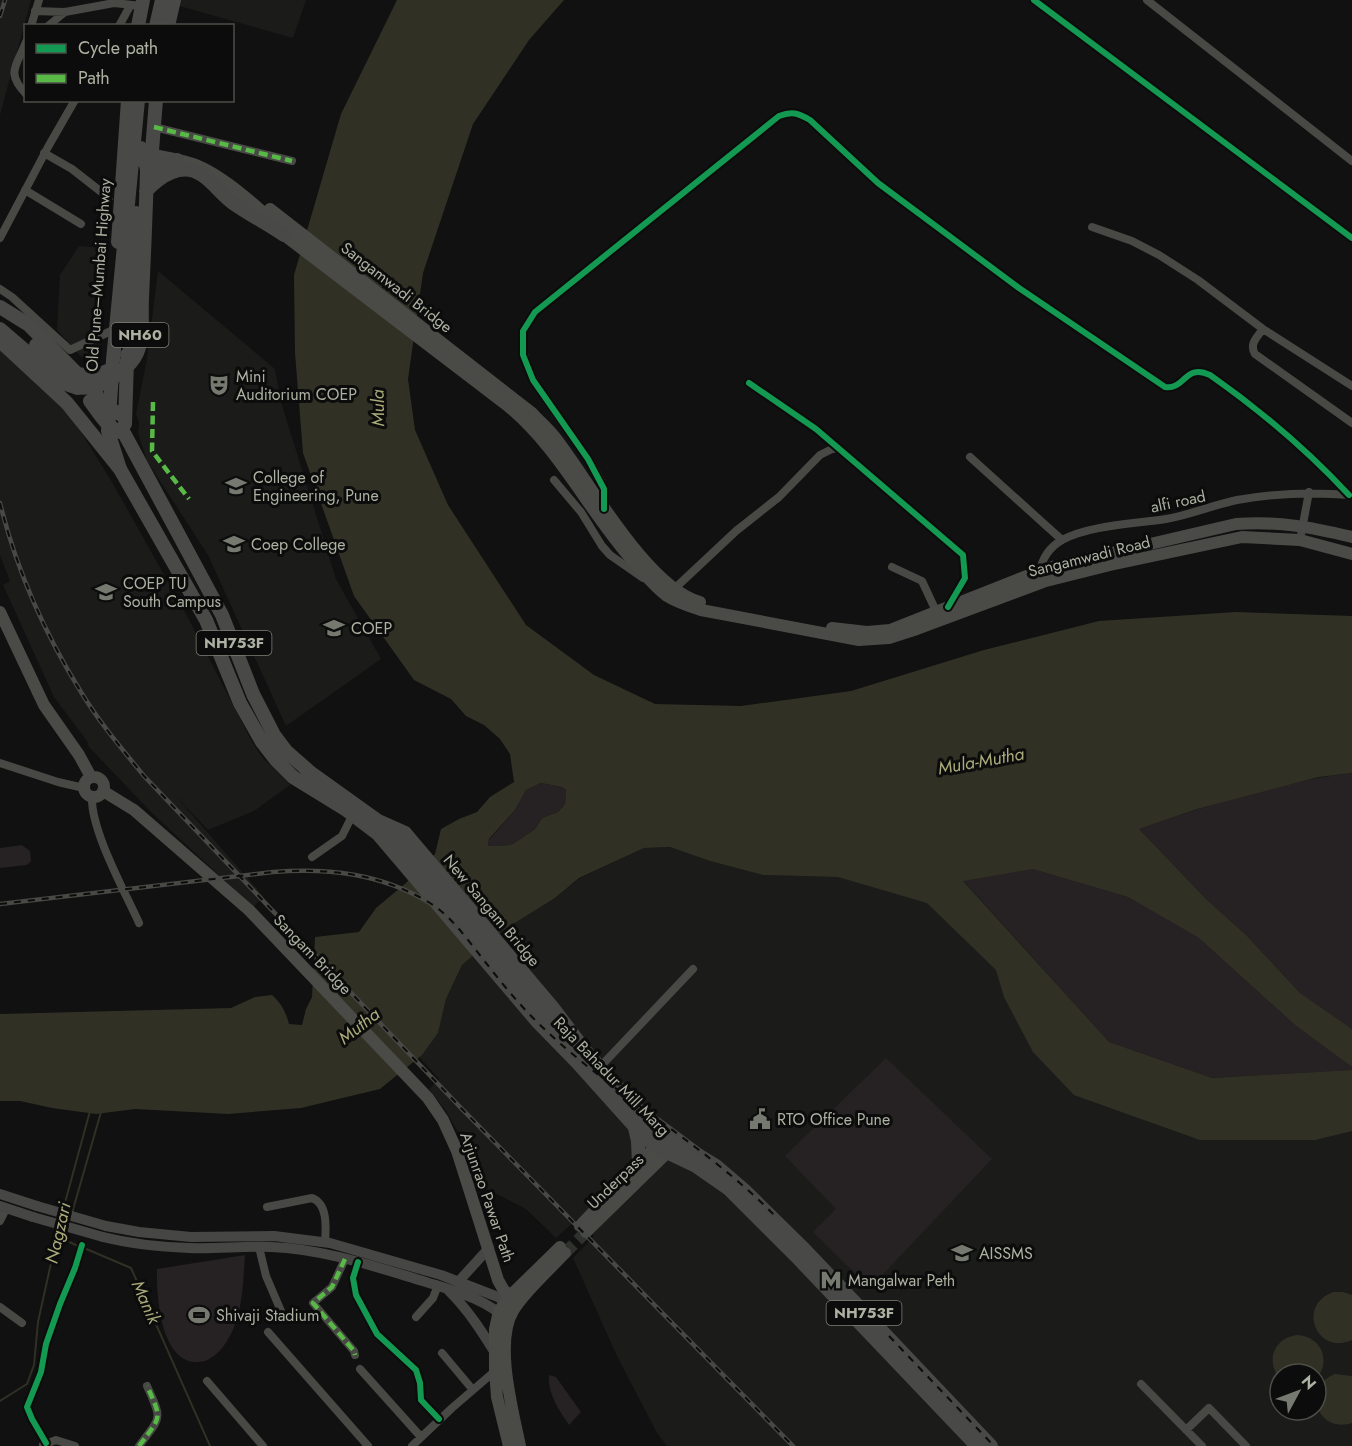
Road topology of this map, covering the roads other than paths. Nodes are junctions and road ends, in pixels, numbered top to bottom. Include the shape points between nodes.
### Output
1 (39, 0) edge
2 (162, 0) edge
3 (174, 0) edge
4 (1034, 0) edge
5 (1146, 0) edge
6 (142, 3) edge
7 (35, 11) junction
8 (65, 12) junction
9 (32, 24) edge
10 (50, 24) edge
11 (121, 24) edge
12 (138, 24) edge
13 (147, 24) edge
14 (156, 24) edge
15 (168, 24) edge
16 (24, 46) edge
17 (24, 92) edge
18 (74, 102) edge
19 (128, 102) edge
20 (138, 102) edge
21 (146, 102) edge
22 (156, 102) edge
23 (154, 127) junction
24 (137, 149) junction
25 (44, 153) junction
26 (177, 160) junction
27 (1352, 160) edge
28 (194, 161) junction
29 (292, 161) dead end
30 (148, 185) junction
31 (25, 190) junction
32 (109, 198) dead end
33 (81, 224) dead end
34 (1092, 228) dead end
35 (284, 235) junction
36 (0, 238) edge
37 (1352, 238) edge
38 (0, 289) edge
39 (0, 307) edge
40 (0, 317) edge
41 (0, 329) edge
42 (1263, 329) junction
43 (111, 332) junction
44 (0, 341) edge
45 (127, 349) junction
46 (107, 371) junction
47 (78, 374) junction
48 (749, 383) dead end
49 (1352, 386) edge
50 (510, 401) junction
51 (99, 407) junction
52 (125, 417) junction
53 (1352, 423) edge
54 (124, 433) junction
55 (838, 448) junction
56 (970, 457) dead end
57 (120, 469) junction
58 (554, 480) dead end
59 (1309, 492) junction
60 (1351, 495) edge
61 (600, 511) junction
62 (1304, 525) junction
63 (1352, 537) edge
64 (1062, 540) junction
65 (1300, 540) junction
66 (1352, 554) edge
67 (892, 567) dead end
68 (1041, 577) junction
69 (656, 580) junction
70 (670, 592) junction
71 (942, 609) junction
72 (0, 612) edge
73 (0, 763) edge
74 (93, 788) junction
75 (353, 814) junction
76 (398, 840) junction
77 (312, 857) dead end
78 (139, 923) dead end
79 (693, 969) dead end
80 (545, 1015) junction
81 (558, 1035) junction
82 (600, 1067) junction
83 (428, 1098) joint
84 (635, 1127) junction
85 (666, 1145) junction
86 (639, 1164) junction
87 (0, 1194) edge
88 (3, 1207) edge
89 (21, 1207) junction
90 (267, 1208) dead end
91 (0, 1221) edge
92 (163, 1240) junction
93 (325, 1243) junction
94 (259, 1247) junction
95 (81, 1248) dead end
96 (489, 1248) junction
97 (562, 1250) tunnel mouth
98 (345, 1258) junction
99 (358, 1262) junction
100 (459, 1281) junction
101 (442, 1287) junction
102 (511, 1301) junction
103 (0, 1307) edge
104 (281, 1311) dead end
105 (416, 1317) dead end
106 (22, 1323) dead end
107 (268, 1332) dead end
108 (894, 1351) junction
109 (442, 1353) dead end
110 (495, 1353) junction
111 (356, 1355) dead end
112 (360, 1369) dead end
113 (495, 1371) junction
114 (207, 1381) dead end
115 (1141, 1384) dead end
116 (147, 1386) dead end
117 (473, 1390) junction
118 (439, 1419) junction
119 (1186, 1430) junction
120 (421, 1437) junction
121 (44, 1445) edge
122 (73, 1446) edge
123 (140, 1446) edge
124 (263, 1446) edge
125 (368, 1446) edge
126 (412, 1446) edge
127 (509, 1446) edge
128 (520, 1446) edge
129 (977, 1446) edge
130 (991, 1446) edge
131 (1202, 1446) edge
132 (1246, 1446) edge

1 - 7 street
2 - 14 highway
3 - 15 highway
4 - 37 street
5 - 27 street
6 - 8 street via 114,3
6 - 11 street
6 - 12 highway
6 - 13 highway
7 - 8 street
7 - 9 street
8 - 10 street
16 - 17 street via 13,74
18 - 25 street
19 - 24 highway, Old Pune–Mumbai Highway / NH60
20 - 57 highway, bridge via 108,431
21 - 24 highway
22 - 23 highway
23 - 24 highway
23 - 29 street
24 - 26 main road, Sangamwadi Bridge
24 - 28 main road, Sangamwadi Bridge
24 - 30 highway, bridge via 147,169
24 - 43 highway, Old Pune–Mumbai Highway / NH60 via 120,212
24 - 45 highway, bridge
25 - 31 street
25 - 32 street
26 - 28 main road, Sangamwadi Bridge
26 - 30 highway via 158,170
28 - 35 main road, Sangamwadi Bridge via 273,220
28 - 50 main road, Sangamwadi Bridge via 220,170
30 - 35 highway, bridge via 175,170 193,171 230,201
30 - 41 highway, NH60, bridge via 141,328 136,355 125,369 91,387 63,383
30 - 45 highway via 136,344
31 - 33 street
31 - 36 street
34 - 42 street via 1159,255
35 - 50 main road, Sangamwadi Bridge
38 - 43 street via 70,350
39 - 47 highway, Old Pune–Mumbai Highway via 29,325
40 - 51 highway via 23,332
42 - 49 street
42 - 53 street via 1252,344 1255,354
43 - 46 highway, Old Pune–Mumbai Highway / NH60
44 - 57 highway via 67,403
45 - 52 highway
46 - 47 highway, NH60 via 91,377
46 - 51 highway, Old Pune–Mumbai Highway / NH60
47 - 51 highway, Old Pune–Mumbai Highway via 96,393
48 - 55 street
50 - 61 main road, Sangamwadi Bridge via 532,413 556,439
51 - 52 highway, Old Pune–Mumbai Highway
51 - 54 highway via 114,429
52 - 54 highway
54 - 76 highway, NH753F via 222,615 274,735 311,773 378,820
55 - 70 street via 820,455 788,489
55 - 71 street via 963,555 965,578
56 - 64 street
57 - 75 highway, NH753F via 206,620 240,703 262,742 293,777
58 - 69 street via 610,555
59 - 60 street, alfi road
59 - 62 street
59 - 64 street, alfi road via 1234,500 1192,514 1100,528
60 - 61 street via 1290,438 1210,375 1201,370 1193,372 1176,385 1165,387 1019,288 878,183 810,120 790,112 779,116 535,312 523,331 524,355 533,380 604,489
61 - 69 main road, Sangamwadi Bridge
62 - 63 main road, Sangamwadi Road
62 - 65 street
62 - 68 main road, Sangamwadi Road via 1236,524
64 - 68 street via 1046,553
65 - 66 main road, Sangamwadi Road
65 - 68 main road, Sangamwadi Road via 1242,537
67 - 71 street via 922,581
68 - 70 main road, Sangamwadi Road via 917,629 874,640 715,614 681,603
68 - 71 main road, Sangamwadi Road
69 - 70 main road, Sangamwadi Road
70 - 71 main road, Sangamwadi Road via 727,609 867,632 890,630
72 - 74 main road via 44,705 79,755
73 - 74 street via 58,782
74 - 78 street via 91,808 99,832
74 - 83 main road, Sangam Bridge via 134,810 249,910
75 - 76 highway, NH753F
75 - 77 street via 342,837
76 - 80 highway, NH753F
76 - 80 highway, New Sangam Bridge / NH753F
79 - 82 street
80 - 81 highway, Raja Bahadur Mill Marg / NH753F
80 - 82 highway, Raja Bahadur Mill Marg / NH753F
81 - 82 highway, Raja Bahadur Mill Marg / NH753F
81 - 84 highway, Raja Bahadur Mill Marg / NH753F
82 - 85 highway, Raja Bahadur Mill Marg / NH753F
83 - 96 main road, Arjunrao Pawar Path via 457,1151
84 - 85 highway, Raja Bahadur Mill Marg / NH753F
84 - 86 highway
85 - 86 main road, Underpass
85 - 86 main road, Underpass via 583,1229
85 - 108 highway, Raja Bahadur Mill Marg / NH753F via 729,1189
87 - 89 main road
88 - 89 main road
88 - 91 street
89 - 92 main road, bridge via 105,1231
90 - 93 street via 317,1200 322,1204
92 - 93 main road via 274,1236
92 - 94 main road via 190,1248
93 - 100 main road
94 - 98 main road
94 - 104 street
95 - 121 street via 27,1407
96 - 100 main road
96 - 102 main road, Arjunrao Pawar Path via 498,1280
97 - 102 main road
98 - 99 main road
98 - 111 street via 332,1287 313,1303
99 - 101 main road
99 - 118 street via 353,1278 356,1295 378,1334 416,1370 421,1400
100 - 102 main road
101 - 102 main road
101 - 105 street
101 - 110 main road via 465,1307
102 - 110 main road via 495,1329
102 - 128 main road via 506,1370
103 - 106 street
107 - 125 street
108 - 129 highway, Raja Bahadur Mill Marg / NH753F
108 - 130 highway, Raja Bahadur Mill Marg / NH753F
109 - 117 street
110 - 113 main road
112 - 120 street
113 - 117 street
113 - 127 main road
114 - 124 street
115 - 119 street
116 - 123 street via 159,1414
117 - 118 street
118 - 120 street
119 - 131 street
119 - 132 street via 1209,1408
120 - 126 street
121 - 122 street via 56,1440

